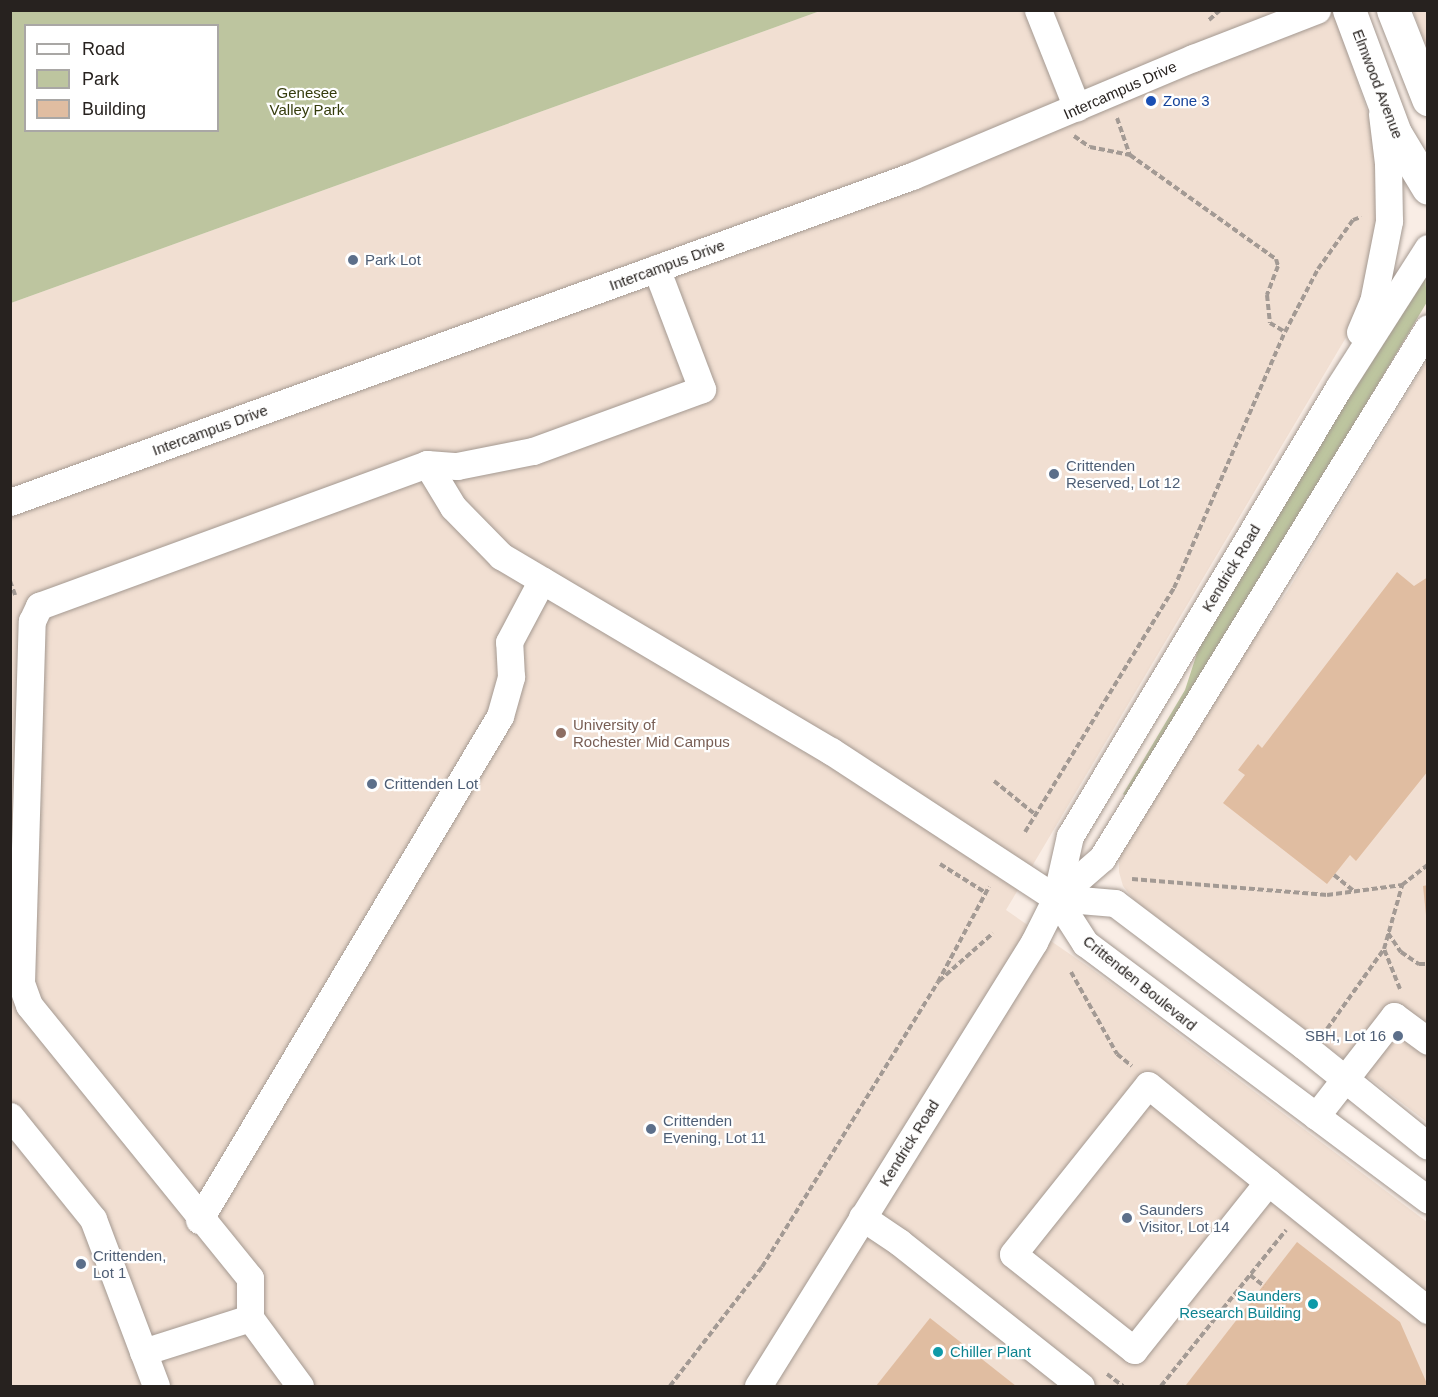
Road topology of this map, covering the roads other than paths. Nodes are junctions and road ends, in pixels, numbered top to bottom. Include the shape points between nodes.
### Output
1 (1038, 10) edge
2 (1349, 10) edge
3 (1393, 10) edge
4 (1308, 14) edge
5 (1375, 82) junction
6 (1428, 99) edge
7 (1073, 119) junction
8 (1428, 188) edge
9 (1428, 248) edge
10 (656, 268) junction
11 (1428, 328) edge
12 (1420, 347) edge
13 (1339, 387) junction
14 (427, 464) junction
15 (10, 502) edge
16 (542, 580) junction
17 (1056, 898) junction
18 (1428, 1041) edge
19 (1344, 1079) junction
20 (10, 1116) edge
21 (1316, 1116) junction
22 (1428, 1146) edge
23 (1268, 1182) junction
24 (1428, 1200) edge
25 (862, 1217) junction
26 (199, 1220) junction
27 (1428, 1310) edge
28 (250, 1318) junction
29 (143, 1352) junction
30 (156, 1386) edge
31 (300, 1386) edge
32 (758, 1386) edge
33 (1081, 1386) edge

1 - 7 street
2 - 5 main road, Elmwood Avenue
3 - 6 main road
4 - 7 street, Intercampus Drive
5 - 8 main road, Elmwood Avenue via 1395,134
5 - 13 street via 1388,163 1389,220 1372,302
7 - 10 street, Intercampus Drive
9 - 13 street, Kendrick Road
10 - 14 street via 702,389 533,451 457,466
10 - 15 street, Intercampus Drive
11 - 12 street, Kendrick Road
12 - 17 street, Kendrick Road via 1102,858
13 - 17 street, Kendrick Road via 1070,836
14 - 16 street via 453,507 501,556
14 - 26 street via 39,606 32,621 21,983 29,1005
16 - 17 street via 831,751
16 - 26 street via 509,642 511,677 500,716
17 - 19 street via 1115,903
17 - 21 street, Crittenden Boulevard via 1085,943
17 - 25 street, Kendrick Road via 1034,942
18 - 19 street via 1394,1016
19 - 21 street
19 - 22 street
20 - 29 street via 93,1219
21 - 24 street, Crittenden Boulevard
23 - 23 street via 1148,1085 1013,1254 1134,1350
23 - 27 street
25 - 32 street, Kendrick Road
25 - 33 street
26 - 28 street via 250,1278
28 - 29 street
28 - 31 street
29 - 30 street

